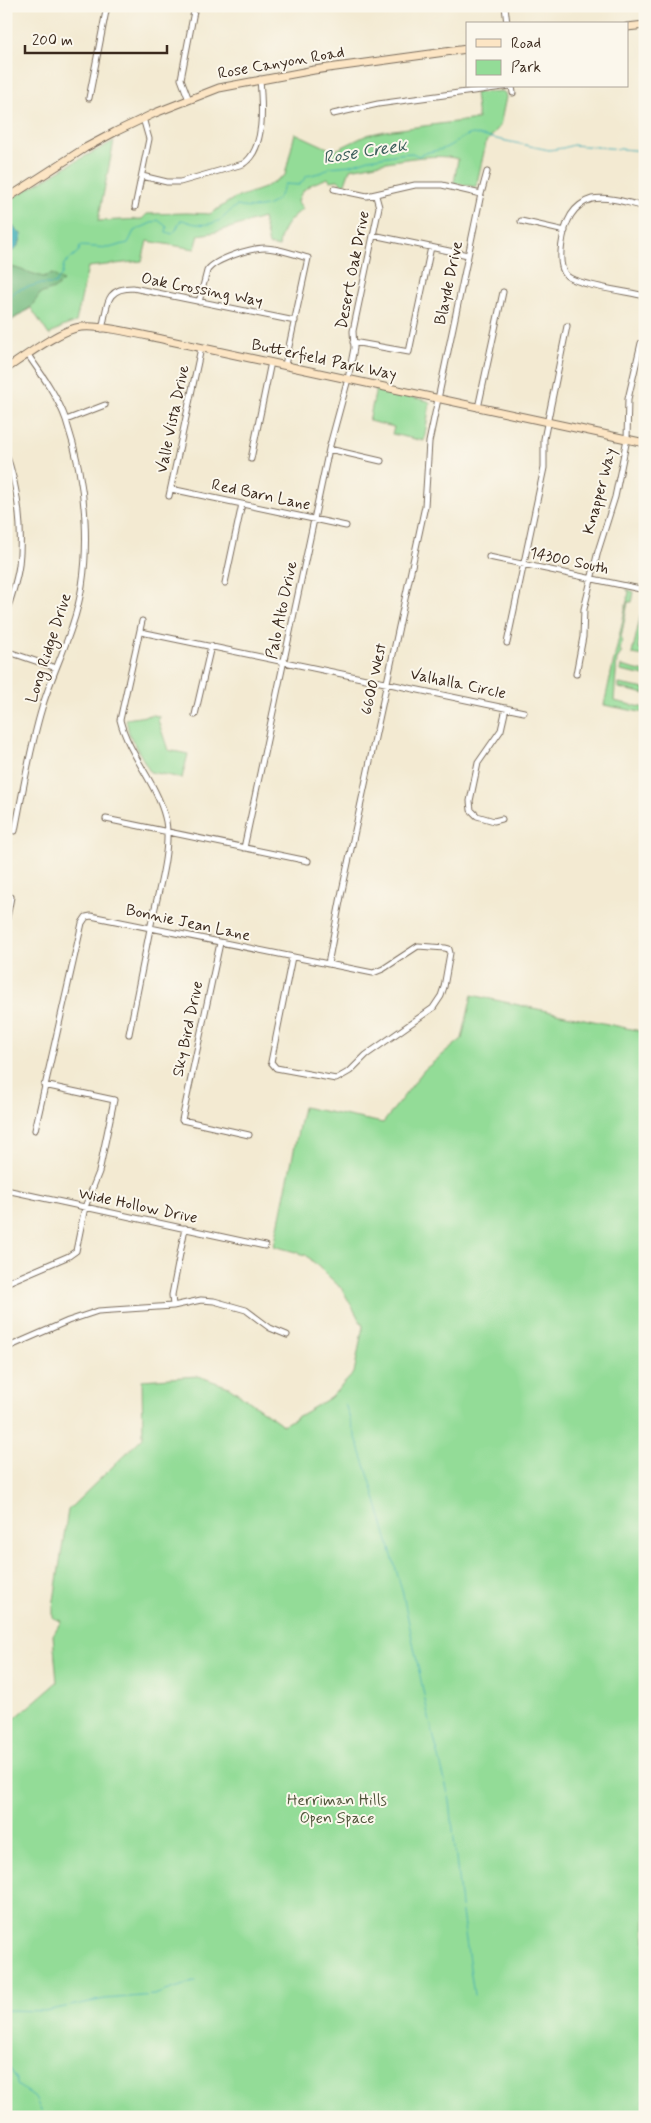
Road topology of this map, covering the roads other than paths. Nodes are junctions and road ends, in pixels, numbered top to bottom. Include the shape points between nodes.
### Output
1 (107, 6) edge
2 (195, 6) edge
3 (505, 6) edge
4 (507, 22) edge
5 (645, 25) edge
6 (628, 27) edge
7 (466, 48) edge
8 (260, 79) junction
9 (497, 88) edge
10 (512, 88) edge
11 (513, 93) dead end
12 (89, 98) dead end
13 (189, 100) junction
14 (333, 114) dead end
15 (143, 118) junction
16 (487, 172) dead end
17 (142, 176) junction
18 (334, 189) dead end
19 (481, 194) junction
20 (376, 196) junction
21 (6, 199) edge
22 (135, 207) dead end
23 (645, 207) edge
24 (521, 221) dead end
25 (565, 231) junction
26 (373, 235) junction
27 (430, 247) junction
28 (468, 255) junction
29 (503, 292) dead end
30 (645, 296) edge
31 (199, 302) junction
32 (295, 321) junction
33 (567, 326) dead end
34 (102, 328) junction
35 (353, 342) junction
36 (641, 343) dead end
37 (201, 348) junction
38 (28, 355) junction
39 (270, 362) junction
40 (286, 365) junction
41 (6, 369) edge
42 (348, 379) junction
43 (438, 399) junction
44 (104, 405) dead end
45 (478, 408) junction
46 (66, 420) junction
47 (548, 423) junction
48 (627, 439) junction
49 (645, 443) edge
50 (329, 449) junction
51 (6, 454) edge
52 (250, 459) dead end
53 (381, 460) dead end
54 (171, 489) junction
55 (169, 496) dead end
56 (242, 504) junction
57 (314, 519) junction
58 (346, 526) dead end
59 (489, 557) dead end
60 (524, 564) junction
61 (591, 578) junction
62 (225, 583) dead end
63 (645, 590) edge
64 (6, 613) edge
65 (142, 620) dead end
66 (141, 632) junction
67 (507, 643) dead end
68 (211, 646) junction
69 (6, 651) edge
70 (284, 662) junction
71 (56, 668) junction
72 (576, 674) dead end
73 (387, 682) junction
74 (506, 708) junction
75 (524, 712) dead end
76 (195, 715) dead end
77 (502, 819) dead end
78 (106, 820) dead end
79 (6, 829) edge
80 (167, 833) junction
81 (244, 848) junction
82 (308, 861) dead end
83 (9, 897) edge
84 (6, 923) edge
85 (150, 927) junction
86 (220, 942) junction
87 (292, 957) junction
88 (328, 964) junction
89 (129, 1034) dead end
90 (44, 1085) junction
91 (35, 1130) dead end
92 (249, 1135) dead end
93 (8, 1190) edge
94 (6, 1202) edge
95 (85, 1207) junction
96 (185, 1228) junction
97 (265, 1246) dead end
98 (6, 1283) edge
99 (173, 1306) junction
100 (287, 1335) dead end
101 (6, 1348) edge

1 - 12 street
2 - 13 street via 181,80
3 - 4 street
5 - 6 street
7 - 8 street, Rose Canyon Road
8 - 13 street, Rose Canyon Road via 219,88
8 - 17 street via 262,116 251,159 180,182
9 - 14 street
10 - 11 street
13 - 15 street, Rose Canyon Road
15 - 17 street via 149,139
15 - 21 street, Rose Canyon Road via 85,148
16 - 19 street, Blayde Drive
17 - 22 street
18 - 20 street
19 - 20 street via 442,185 415,185
19 - 28 street, Blayde Drive
20 - 26 street, Desert Oak Drive via 378,207
23 - 25 street via 604,198 591,199 575,210
24 - 25 street
25 - 30 street via 560,258 562,270 569,278
26 - 27 street
26 - 35 street, Desert Oak Drive
27 - 28 street
27 - 35 street via 409,352
28 - 43 street, Blayde Drive
29 - 45 street
31 - 32 street, Oak Crossing Way
31 - 32 street via 210,267 222,260 267,248 308,258
31 - 34 street, Oak Crossing Way via 120,288 109,298
32 - 40 street
33 - 47 street
34 - 37 street, Butterfield Park Way
34 - 38 street, Butterfield Park Way via 80,327 65,332
35 - 42 street, Desert Oak Drive
36 - 48 street, Knapper Way via 628,399
37 - 39 street, Butterfield Park Way
37 - 54 street, Valle Vista Drive
38 - 41 street, Butterfield Park Way
38 - 46 street, Long Ridge Drive
39 - 40 street, Butterfield Park Way
39 - 52 street
40 - 42 street, Butterfield Park Way
42 - 43 street, Butterfield Park Way
42 - 50 street, Palo Alto Drive
43 - 45 street, Butterfield Park Way
43 - 73 street, 6600 West via 427,454 425,506
44 - 46 street
45 - 47 street, Butterfield Park Way
46 - 71 street, Long Ridge Drive via 82,486 84,556 73,626
47 - 48 street, Butterfield Park Way
47 - 60 street via 544,468
48 - 49 street, Butterfield Park Way
48 - 61 street, Knapper Way via 615,497
50 - 53 street
50 - 57 street, Palo Alto Drive
51 - 64 street via 18,504 19,565
54 - 55 street, Valle Vista Drive
54 - 56 street, Red Barn Lane
56 - 57 street, Red Barn Lane
56 - 62 street
57 - 58 street, Red Barn Lane
57 - 70 street, Palo Alto Drive
59 - 60 street, 14300 South
60 - 61 street, 14300 South
60 - 67 street
61 - 63 street, 14300 South
61 - 72 street, Knapper Way
65 - 66 street
66 - 68 street, Valhalla Circle
66 - 80 street via 120,720 124,736 160,801
68 - 70 street, Valhalla Circle
68 - 76 street
69 - 71 street
70 - 73 street, Valhalla Circle
70 - 81 street, Palo Alto Drive
71 - 79 street, Long Ridge Drive via 34,738 15,831
73 - 74 street, Valhalla Circle
73 - 88 street, 6600 West
74 - 75 street, Valhalla Circle
74 - 77 street via 500,730 478,763 470,801 471,810 477,816 494,821
78 - 80 street
80 - 81 street
80 - 85 street via 161,882
81 - 82 street
83 - 84 street
85 - 86 street, Bonnie Jean Lane
85 - 89 street
85 - 90 street, Bonnie Jean Lane via 92,916 83,920
86 - 87 street, Bonnie Jean Lane
86 - 92 street, Sky Bird Drive via 182,1120
87 - 88 street, Bonnie Jean Lane
87 - 88 street, Bonnie Jean Lane via 271,1058 273,1066 336,1080 438,1002 444,987 449,949 418,946 373,973
90 - 91 street
90 - 95 street via 114,1100 99,1172
93 - 94 street
93 - 95 street, Wide Hollow Drive
95 - 96 street, Wide Hollow Drive
95 - 98 street via 76,1251
96 - 97 street, Wide Hollow Drive
96 - 99 street via 172,1295
99 - 100 street via 201,1300 214,1301 246,1310 270,1328
99 - 101 street via 98,1311

